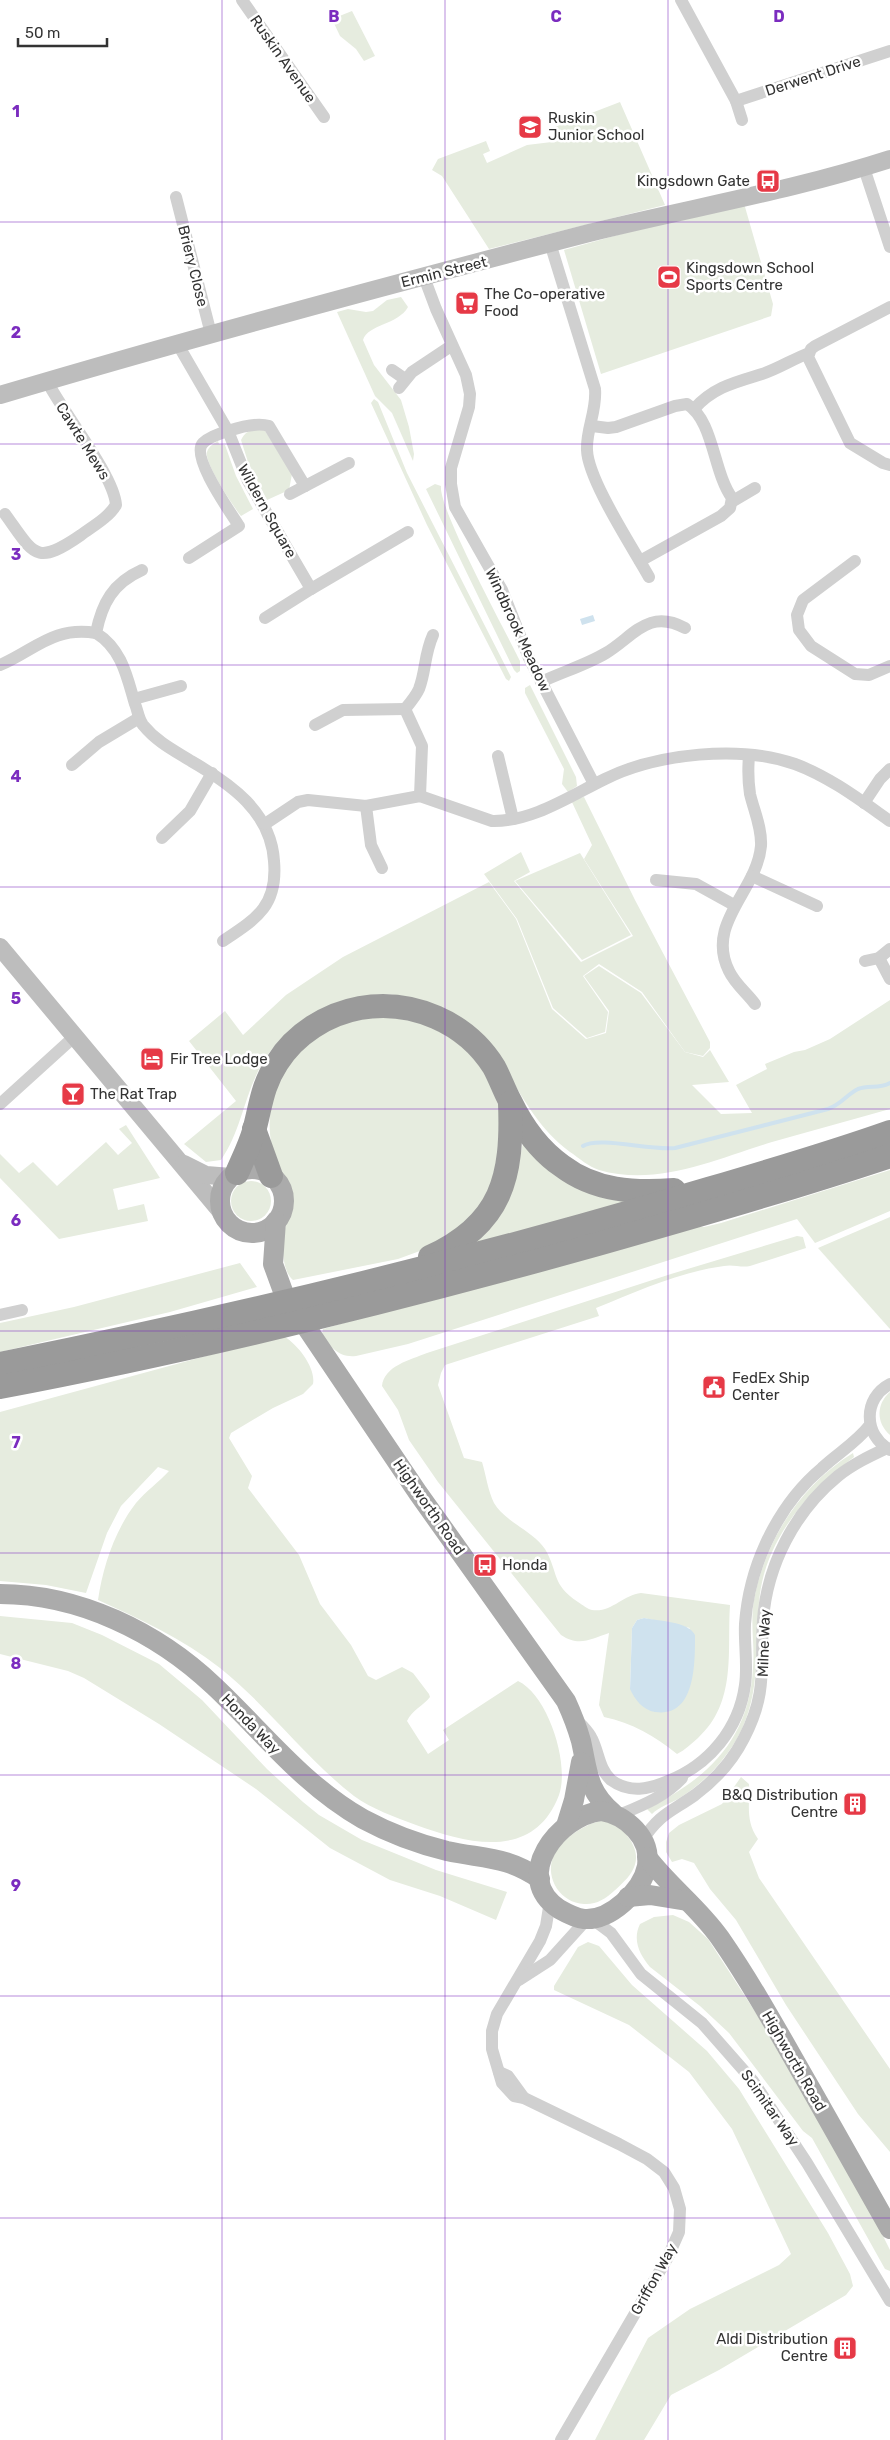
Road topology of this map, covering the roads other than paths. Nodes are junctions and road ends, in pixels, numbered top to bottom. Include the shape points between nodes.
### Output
1 (242, 0) edge
2 (680, 0) edge
3 (890, 51) edge
4 (736, 101) junction
5 (324, 117) dead end
6 (742, 120) dead end
7 (890, 159) edge
8 (864, 168) junction
9 (176, 197) dead end
10 (550, 243) junction
11 (890, 247) edge
12 (424, 277) junction
13 (890, 307) edge
14 (210, 334) junction
15 (177, 343) junction
16 (452, 346) junction
17 (809, 353) junction
18 (392, 370) dead end
19 (47, 381) junction
20 (0, 395) edge
21 (694, 409) junction
22 (592, 426) junction
23 (228, 431) junction
24 (349, 463) dead end
25 (890, 465) edge
26 (305, 486) junction
27 (755, 488) dead end
28 (290, 494) dead end
29 (733, 501) junction
30 (5, 514) dead end
31 (408, 532) dead end
32 (189, 558) dead end
33 (640, 561) junction
34 (854, 561) dead end
35 (142, 570) dead end
36 (649, 577) dead end
37 (311, 589) junction
38 (264, 618) dead end
39 (685, 628) dead end
40 (96, 633) junction
41 (433, 635) dead end
42 (0, 665) edge
43 (890, 666) edge
44 (541, 682) junction
45 (181, 686) dead end
46 (134, 699) junction
47 (405, 709) junction
48 (139, 718) junction
49 (315, 726) dead end
50 (498, 756) dead end
51 (749, 756) junction
52 (72, 765) dead end
53 (890, 769) edge
54 (212, 773) junction
55 (594, 784) junction
56 (420, 796) junction
57 (864, 803) junction
58 (366, 806) junction
59 (514, 819) junction
60 (890, 821) edge
61 (265, 824) junction
62 (162, 838) dead end
63 (382, 868) dead end
64 (752, 876) junction
65 (656, 880) dead end
66 (734, 905) junction
67 (817, 906) dead end
68 (223, 941) dead end
69 (0, 947) edge
70 (890, 949) edge
71 (879, 958) junction
72 (865, 961) dead end
73 (890, 979) edge
74 (755, 1004) dead end
75 (75, 1036) junction
76 (510, 1101) junction
77 (0, 1104) edge
78 (254, 1129) junction
79 (890, 1132) edge
80 (890, 1156) edge
81 (180, 1160) junction
82 (234, 1175) junction
83 (271, 1176) junction
84 (718, 1186) junction
85 (223, 1214) junction
86 (276, 1221) junction
87 (239, 1230) junction
88 (273, 1264) junction
89 (383, 1278) junction
90 (22, 1310) dead end
91 (0, 1315) edge
92 (0, 1364) edge
93 (68, 1374) junction
94 (890, 1384) edge
95 (0, 1387) edge
96 (0, 1402) edge
97 (870, 1425) junction
98 (888, 1449) edge
99 (0, 1594) edge
100 (572, 1714) junction
101 (583, 1752) junction
102 (686, 1774) junction
103 (616, 1814) junction
104 (566, 1826) junction
105 (548, 1845) junction
106 (645, 1849) junction
107 (500, 1859) junction
108 (540, 1879) junction
109 (550, 1901) junction
110 (623, 1901) junction
111 (687, 1901) junction
112 (590, 1918) junction
113 (618, 1941) junction
114 (519, 1980) junction
115 (890, 2229) edge
116 (890, 2301) edge
117 (561, 2440) edge

1 - 5 street, Ruskin Avenue
2 - 4 street
3 - 4 street, Derwent Drive
4 - 6 street
7 - 8 main road, Ermin Street
8 - 10 main road, Ermin Street via 751,198
8 - 11 street
9 - 14 street, Briery Close
10 - 12 main road, Ermin Street
10 - 22 street via 595,389
12 - 14 main road, Ermin Street
12 - 16 street, Windbrook Meadow
13 - 17 street via 816,346
14 - 15 main road, Ermin Street
15 - 19 main road, Ermin Street
15 - 23 street, Wildern Square
16 - 18 street via 412,372 402,383
16 - 44 street, Windbrook Meadow via 466,375 470,394 451,468 453,500 502,590
17 - 21 street via 767,372 724,386 707,395
17 - 25 street via 809,362 850,442 882,464
19 - 20 main road, Ermin Street
19 - 30 street, Cawte Mews via 103,470 114,491 116,505 108,515 60,550 49,554 30,547
21 - 22 street via 685,403 616,427
21 - 29 street via 708,435 723,483
22 - 33 street via 588,456 610,509
23 - 26 street via 257,424 269,426
23 - 32 street via 203,443 200,454 202,464 239,526
23 - 37 street, Wildern Square via 248,482
24 - 26 street, Wildern Square
26 - 28 street, Wildern Square
27 - 29 street
29 - 33 street via 721,516
31 - 37 street
33 - 36 street
34 - 43 street via 803,600 797,615 798,630 811,646 855,674 869,675
35 - 40 street via 114,589 102,608
37 - 38 street
39 - 44 street via 673,622 663,622 639,628 606,653
40 - 42 street via 52,636
40 - 46 street via 111,645 121,660
41 - 47 street via 425,656 419,691
44 - 55 street, Windbrook Meadow
45 - 46 street
46 - 48 street
47 - 49 street via 343,710
47 - 56 street via 422,746
48 - 52 street via 104,738
48 - 54 street via 166,747
50 - 59 street
51 - 55 street via 724,754 656,761 638,765
51 - 57 street via 807,769
51 - 64 street via 749,782 761,839 759,858
53 - 57 street
54 - 61 street via 245,799
54 - 62 street via 190,811
55 - 59 street
56 - 58 street
56 - 59 street via 492,821
57 - 60 street
58 - 61 street via 308,800 298,802
58 - 63 street via 370,845
61 - 68 street via 275,868 269,901 255,920
64 - 66 street
64 - 67 street
65 - 66 street via 696,884
66 - 74 street via 724,931 724,952 729,972
69 - 75 main road
70 - 71 street
71 - 72 street
71 - 73 street
75 - 77 street
75 - 81 main road
76 - 78 highway via 493,1066 460,1031 436,1016 411,1009 368,1007 344,1012 320,1023 289,1047 265,1084
76 - 84 highway via 544,1151 562,1167 586,1181 638,1191
76 - 89 highway via 508,1170 502,1190 488,1214 473,1230 449,1247
78 - 82 highway
78 - 83 highway
79 - 84 highway
80 - 93 highway via 530,1263 257,1332
81 - 82 main road via 206,1175
81 - 85 main road
82 - 83 main road via 251,1169
82 - 85 main road via 223,1186 220,1197
83 - 86 main road via 283,1198 282,1210
84 - 89 highway
85 - 87 main road
86 - 87 main road via 259,1232
86 - 88 main road, Highworth Road
87 - 88 main road, Highworth Road
88 - 100 main road, Highworth Road via 284,1294 298,1316 418,1493 557,1687
89 - 92 highway
90 - 91 street
93 - 95 highway
93 - 96 highway
94 - 97 street via 874,1398
97 - 98 street via 879,1442
97 - 102 street, Milne Way via 856,1442 810,1478 772,1531 750,1589 745,1685 740,1707 716,1749
98 - 106 street, Milne Way via 837,1476 812,1502 792,1530 777,1558 769,1585 763,1621 762,1684 758,1706 745,1738 718,1775 660,1817
99 - 107 main road, Honda Way via 62,1602 96,1612 134,1629 201,1674 295,1770 349,1810 411,1841
100 - 101 main road, Highworth Road
100 - 102 street, Milne Way via 591,1736 606,1774 619,1784 647,1789
101 - 103 main road, Highworth Road via 594,1794
101 - 104 main road, Highworth Road
102 - 103 street, Milne Way via 658,1799
103 - 104 main road via 592,1812
103 - 106 main road via 633,1826
104 - 105 main road
105 - 107 main road, Honda Way
105 - 108 main road via 542,1855
106 - 110 main road via 640,1883
106 - 111 main road, Highworth Road
107 - 108 main road, Honda Way via 518,1865
108 - 109 main road
109 - 112 main road via 565,1912
109 - 114 street, Griffon Way via 543,1934
110 - 111 main road via 650,1895
110 - 112 main road via 605,1914
110 - 113 street
111 - 115 main road, Highworth Road via 705,1919 742,1973
112 - 113 street, Scimitar Way
112 - 114 street, Griffon Way via 550,1960
113 - 116 street, Scimitar Way via 641,1974 702,2023 753,2081
114 - 117 street, Griffon Way via 498,2014 492,2031 492,2049 499,2072 508,2076 524,2098 657,2166 674,2188 680,2209 679,2232 668,2257

